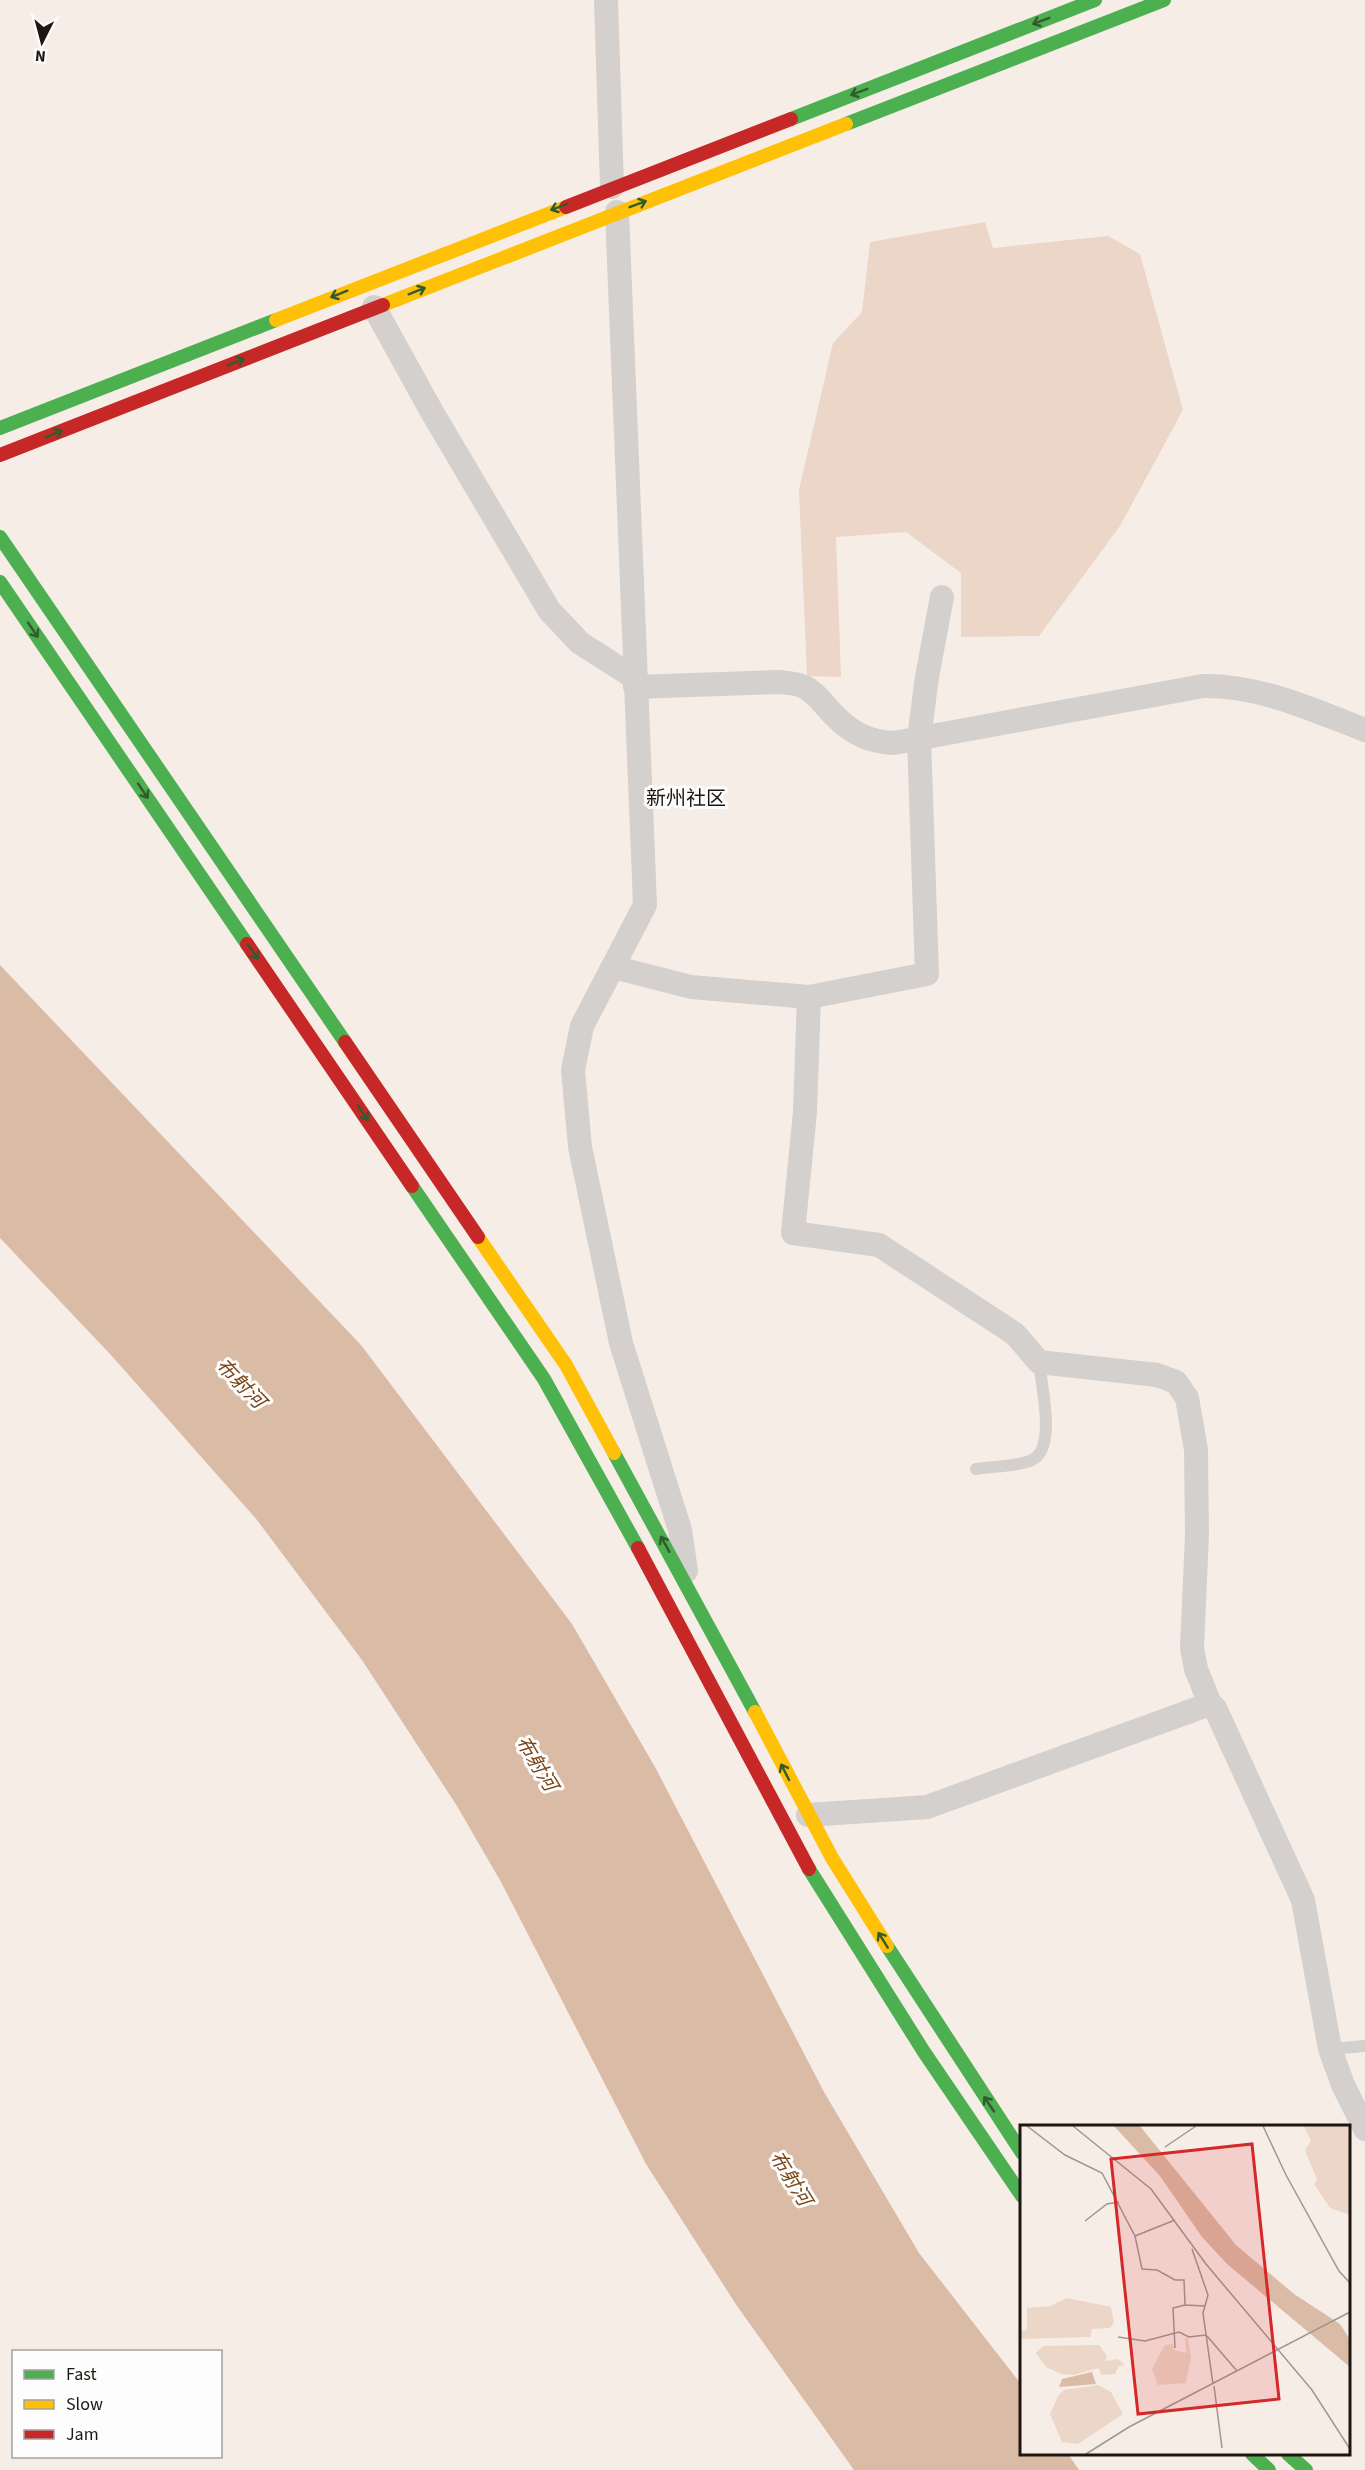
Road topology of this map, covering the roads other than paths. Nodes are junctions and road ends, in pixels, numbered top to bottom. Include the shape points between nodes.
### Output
1 (606, 0) edge
2 (1095, 0) edge
3 (1164, 0) edge
4 (612, 187) junction
5 (617, 212) junction
6 (374, 307) junction
7 (0, 428) edge
8 (0, 455) edge
9 (0, 537) edge
10 (0, 582) edge
11 (942, 597) dead end
12 (635, 682) junction
13 (1365, 730) edge
14 (919, 738) junction
15 (613, 967) junction
16 (809, 997) junction
17 (1039, 1362) junction
18 (976, 1469) dead end
19 (688, 1586) junction
20 (1210, 1704) junction
21 (808, 1815) junction
22 (1365, 2046) edge
23 (1330, 2049) junction
24 (1365, 2129) edge
25 (1020, 2149) edge
26 (1020, 2193) edge
27 (1253, 2455) edge
28 (1289, 2455) edge
29 (1269, 2470) edge
30 (1306, 2470) edge

1 - 4 street
2 -> 4 main road
5 -> 3 main road
4 -> 7 main road
6 -> 5 main road
5 - 12 street
8 -> 6 main road
6 - 12 street via 549,610 580,643
19 -> 9 main road via 566,1365
10 -> 26 main road via 544,1379 681,1626 810,1871 924,2052
11 - 14 street
12 - 14 street via 799,684 863,738 894,743
12 - 15 street via 645,904
13 - 14 street via 1280,698 1242,688 1213,686
14 - 16 street via 927,974
15 - 16 street via 691,987
15 - 19 street via 582,1026 574,1056 580,1147 621,1343 681,1530
16 - 17 street via 805,1112 793,1233 879,1245 1015,1334
17 - 18 lane via 1047,1440 1042,1452 1030,1461
17 - 20 street via 1164,1377 1176,1382 1187,1398 1196,1450 1192,1648
21 -> 19 main road
20 - 21 street via 927,1807
20 - 23 street via 1303,1900
25 -> 21 main road via 945,2038
22 - 23 lane
23 - 24 street
27 - 29 main road
28 - 30 main road

